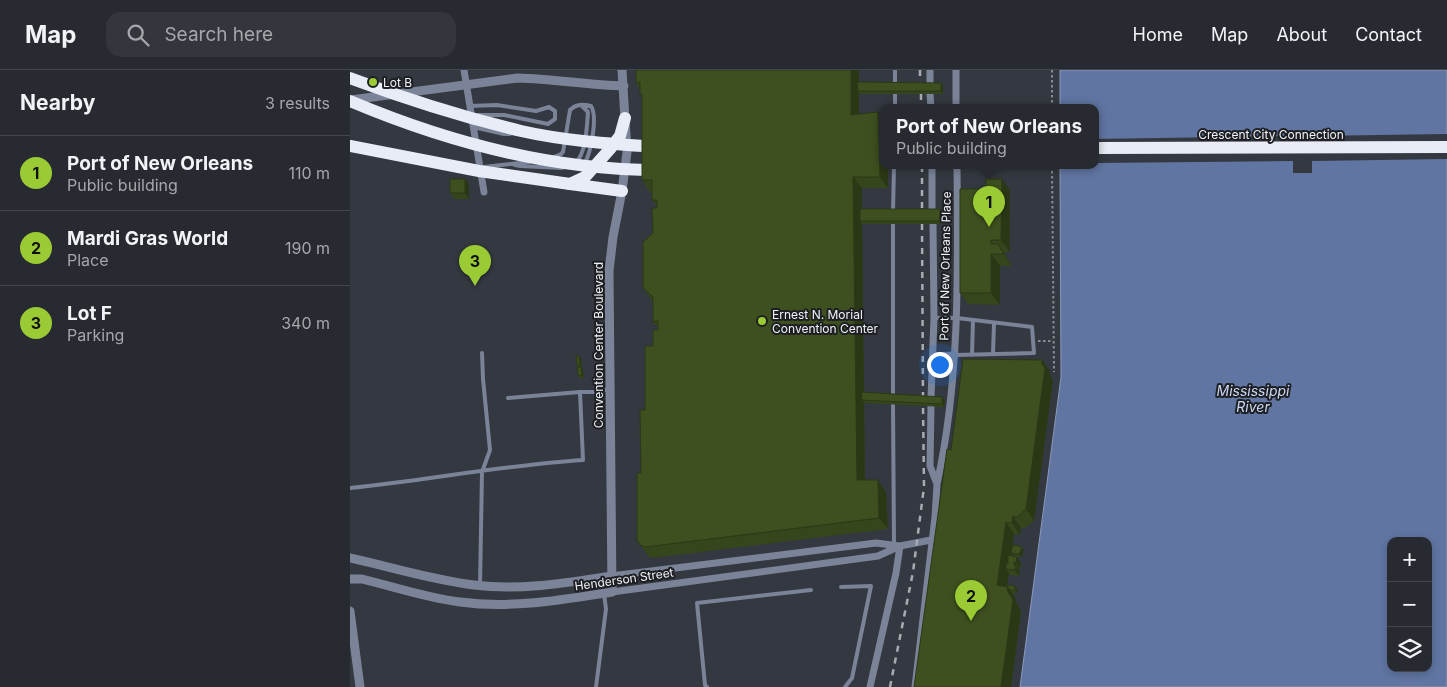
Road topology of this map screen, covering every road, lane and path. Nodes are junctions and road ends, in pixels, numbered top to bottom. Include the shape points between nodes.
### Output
1 (464, 70) edge
2 (622, 70) edge
3 (895, 70) edge
4 (956, 70) edge
5 (1052, 70) edge
6 (931, 72) edge
7 (350, 78) edge
8 (465, 84) junction
9 (624, 86) junction
10 (894, 86) edge
11 (895, 94) edge
12 (350, 100) edge
13 (580, 104) junction
14 (894, 104) edge
15 (931, 104) edge
16 (956, 104) edge
17 (1052, 104) edge
18 (469, 106) junction
19 (471, 115) junction
20 (625, 118) junction
21 (473, 127) junction
22 (566, 135) junction
23 (475, 139) junction
24 (350, 146) edge
25 (1447, 147) edge
26 (667, 148) edge
27 (1099, 148) edge
28 (515, 165) junction
29 (480, 167) junction
30 (894, 169) edge
31 (932, 169) edge
32 (957, 169) edge
33 (1052, 169) edge
34 (668, 170) edge
35 (570, 184) junction
36 (622, 190) junction
37 (484, 192) dead end
38 (894, 212) edge
39 (932, 212) edge
40 (893, 224) edge
41 (933, 224) edge
42 (934, 318) junction
43 (957, 318) junction
44 (973, 320) junction
45 (994, 323) junction
46 (1033, 340) junction
47 (1054, 341) junction
48 (482, 353) dead end
49 (993, 354) junction
50 (955, 355) junction
51 (972, 355) junction
52 (933, 356) junction
53 (1054, 372) dead end
54 (609, 389) junction
55 (580, 392) junction
56 (893, 396) edge
57 (508, 398) dead end
58 (893, 404) edge
59 (482, 472) junction
60 (937, 484) junction
61 (350, 488) edge
62 (931, 540) junction
63 (897, 546) junction
64 (815, 551) junction
65 (350, 558) edge
66 (817, 564) junction
67 (611, 576) junction
68 (350, 579) edge
69 (480, 586) junction
70 (841, 587) dead end
71 (810, 590) dead end
72 (608, 593) junction
73 (350, 611) edge
74 (360, 687) edge
75 (596, 687) edge
76 (707, 687) edge
77 (845, 687) edge
78 (870, 687) edge
79 (915, 687) edge

1 - 8 street
2 - 9 street, Convention Center Boulevard
3 - 10 lane
4 - 16 street
5 - 17 path
6 - 15 street
7 - 26 highway, bridge via 443,110 522,131
8 - 9 street via 538,78 596,86
8 - 12 street
8 - 18 street
9 - 20 street, Convention Center Boulevard
11 - 14 lane
12 - 34 highway, bridge via 411,125 538,158 578,166
13 - 22 lane via 570,110
13 - 28 lane via 588,112 579,160 574,163 522,162
13 - 28 lane via 591,106 594,111 590,147 584,164 574,169
18 - 19 street
18 - 19 lane via 497,105 536,111 549,107 556,114 548,124 504,115
19 - 21 street
20 - 35 highway via 620,136 610,149 585,177
20 - 36 street, Convention Center Boulevard via 627,152
21 - 22 lane via 504,134 543,132
21 - 23 street
22 - 23 lane via 562,152 555,157
23 - 29 street
24 - 35 highway, bridge via 478,171
25 - 27 highway, Crescent City Connection
28 - 29 lane
29 - 37 street
30 - 38 lane
31 - 39 street, Port of New Orleans Place
32 - 43 street, Port of New Orleans Place
33 - 47 path
35 - 36 highway
36 - 54 street, Convention Center Boulevard via 609,272
40 - 56 lane
41 - 42 street, Port of New Orleans Place
42 - 43 lane
42 - 52 street, Port of New Orleans Place
43 - 44 lane
43 - 50 street, Port of New Orleans Place
44 - 45 lane
44 - 51 lane
45 - 46 lane via 1032,327
45 - 49 lane
46 - 47 path
46 - 49 lane via 1034,353
47 - 53 path
48 - 59 lane via 490,450
49 - 51 lane
50 - 51 lane
50 - 52 street
50 - 60 street, Port of New Orleans Place via 950,417
52 - 60 street, Port of New Orleans Place via 930,466
54 - 55 lane
54 - 67 street, Convention Center Boulevard
55 - 57 lane
55 - 59 lane via 583,460
58 - 63 lane
59 - 61 lane
59 - 69 lane
60 - 62 street, Port of New Orleans Place
62 - 63 street, Henderson Street
62 - 79 street, Port of New Orleans Place
63 - 64 street, Henderson Street via 876,543
63 - 66 street, Henderson Street via 878,556
63 - 78 street via 896,573
64 - 66 street
64 - 67 street, Henderson Street
65 - 69 street, Henderson Street
66 - 72 street, Henderson Street
67 - 69 street, Henderson Street via 528,587
67 - 72 street, Convention Center Boulevard
68 - 72 street, Henderson Street via 485,605 527,605
70 - 77 lane via 871,586 852,678
71 - 76 lane via 697,603
72 - 75 lane
73 - 74 street

